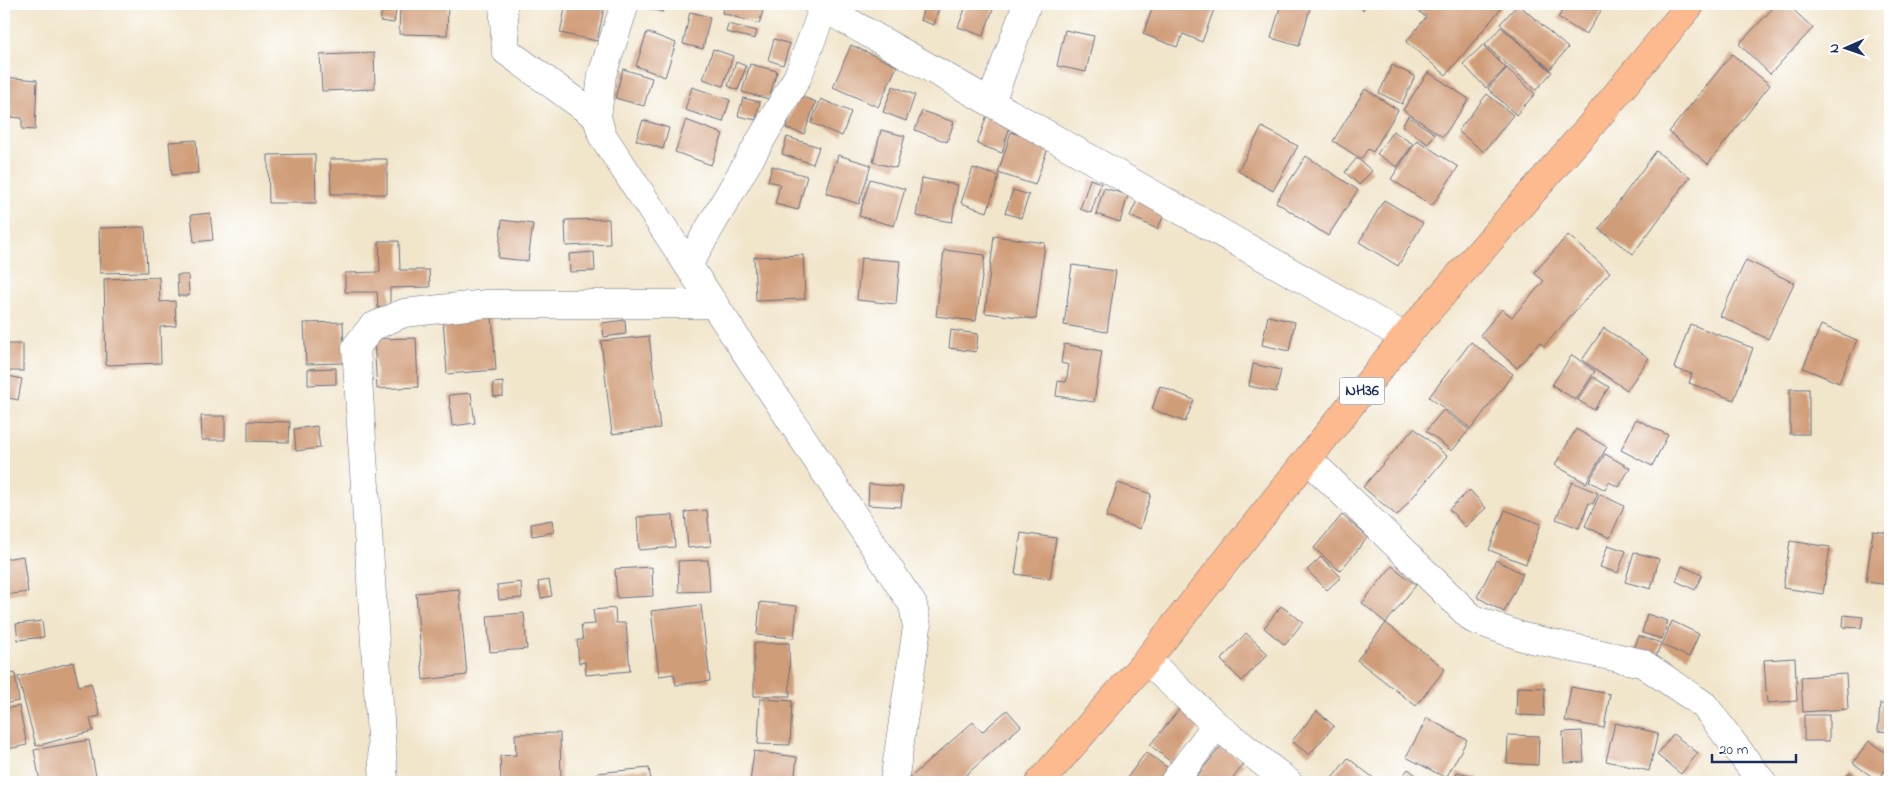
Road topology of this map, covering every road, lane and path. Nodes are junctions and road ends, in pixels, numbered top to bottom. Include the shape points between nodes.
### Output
1 (504, 4) edge
2 (625, 4) edge
3 (1027, 4) edge
4 (1690, 4) edge
5 (822, 5) edge
6 (991, 102) junction
7 (597, 117) junction
8 (688, 265) junction
9 (714, 304) junction
10 (1405, 337) junction
11 (1308, 459) junction
12 (1147, 660) junction
13 (1216, 724) junction
14 (384, 782) edge
15 (894, 782) edge
16 (1040, 782) edge
17 (1174, 782) edge
18 (1288, 782) edge
19 (1762, 782) edge

1 - 7 street via 506,51
2 - 7 street via 602,75
3 - 6 street
4 - 10 highway, NH36 via 1592,124
5 - 6 street
5 - 8 street via 798,76
6 - 10 street
7 - 8 street via 602,135
8 - 9 street
9 - 14 street via 486,304 404,313 372,327 356,347
9 - 15 street via 913,605 917,627
10 - 11 highway, NH36
11 - 12 highway, NH36
11 - 19 street via 1473,619 1523,637 1642,663 1704,705
12 - 13 street
12 - 16 highway, NH36
13 - 17 street
13 - 18 street

